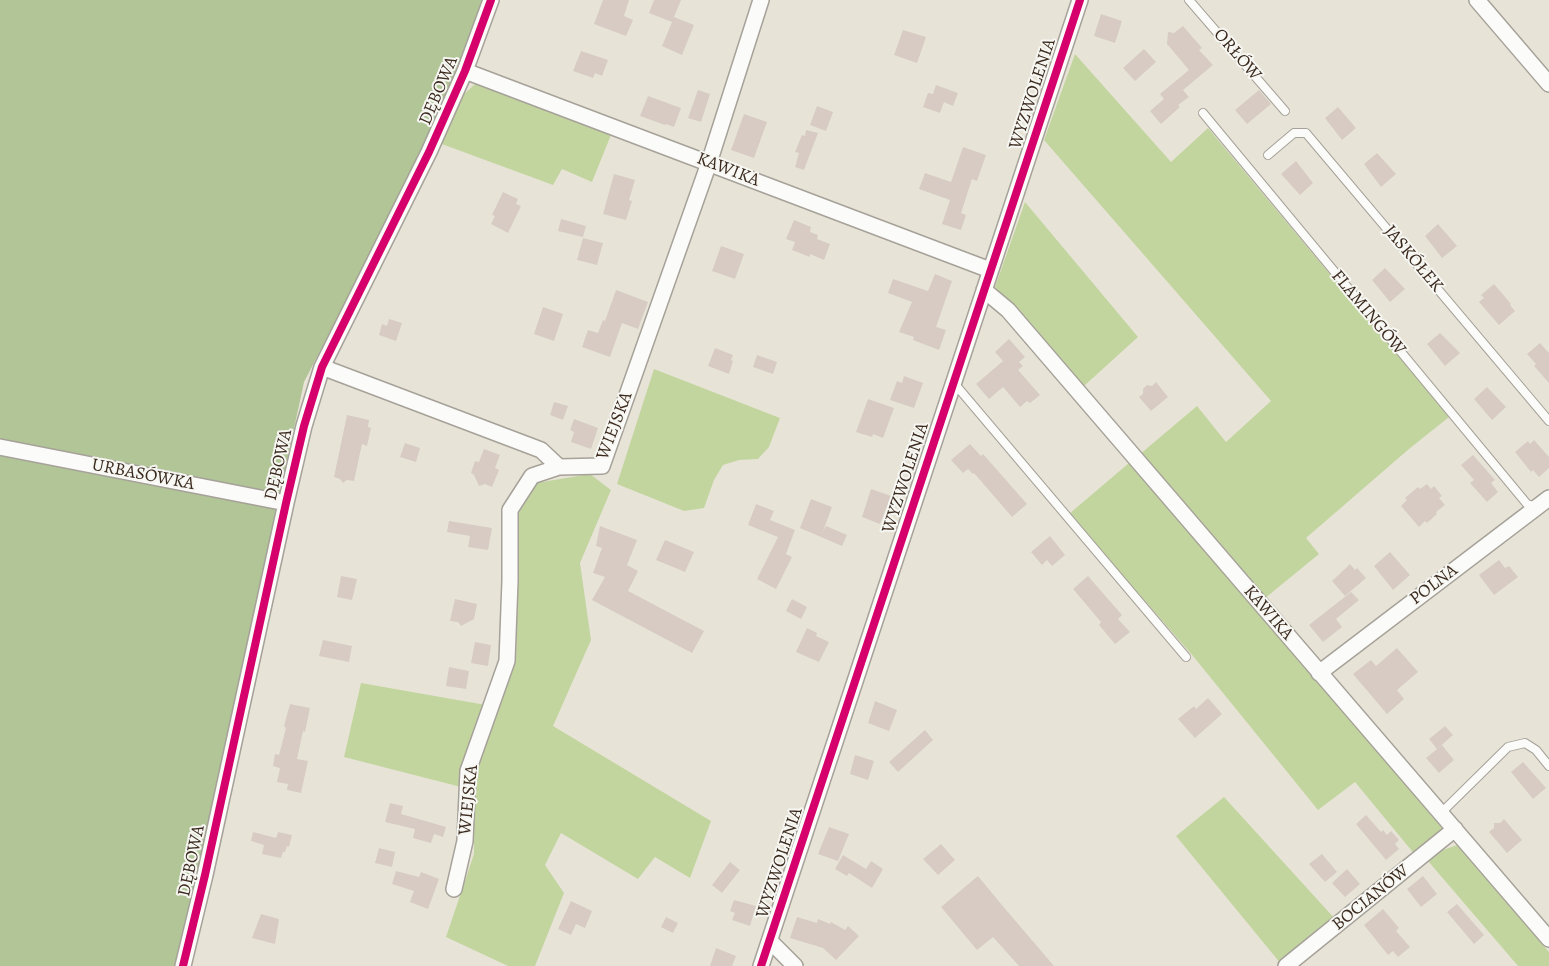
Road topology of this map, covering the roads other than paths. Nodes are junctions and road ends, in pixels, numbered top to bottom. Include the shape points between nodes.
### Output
1 (492, 0) edge
2 (761, 0) edge
3 (1080, 0) edge
4 (1189, 0) edge
5 (1477, 0) edge
6 (464, 71) junction
7 (1549, 84) edge
8 (1285, 111) dead end
9 (1203, 113) dead end
10 (1268, 155) dead end
11 (709, 163) junction
12 (990, 270) junction
13 (984, 290) junction
14 (322, 367) junction
15 (954, 383) junction
16 (1549, 421) edge
17 (0, 447) edge
18 (558, 467) junction
19 (1543, 502) edge
20 (286, 503) junction
21 (1186, 657) dead end
22 (1319, 673) junction
23 (1549, 766) edge
24 (1440, 813) junction
25 (1455, 829) junction
26 (454, 890) dead end
27 (1549, 939) edge
28 (770, 941) junction
29 (183, 966) edge
30 (761, 966) edge
31 (795, 966) edge
32 (1286, 966) edge

1 - 6 street, DĘBOWA
2 - 11 street, WIEJSKA
3 - 12 street, WYZWOLENIA
4 - 8 lane, ORŁÓW
5 - 7 street
6 - 11 street, KAWIKA
6 - 14 street, DĘBOWA via 428,152
9 - 19 lane, FLAMINGÓW via 1528,504
10 - 16 lane, JASKÓŁEK via 1294,133 1306,132
11 - 12 street, KAWIKA
11 - 18 street, WIEJSKA via 602,466
12 - 13 street, WYZWOLENIA
13 - 15 street, WYZWOLENIA
13 - 22 street, KAWIKA via 1008,310
14 - 18 street via 541,450
14 - 20 street, DĘBOWA
15 - 21 lane
15 - 28 street, WYZWOLENIA
17 - 20 street, URBASÓWKA
18 - 26 street, WIEJSKA via 532,476 510,510 507,661 468,771 465,841
19 - 22 street, POLNA
20 - 29 street, DĘBOWA
22 - 24 street, KAWIKA
23 - 24 lane via 1536,750 1525,743 1508,747
24 - 25 street, KAWIKA
25 - 27 street, KAWIKA
25 - 32 street, BOCIANÓW
28 - 30 street, WYZWOLENIA
28 - 31 street

